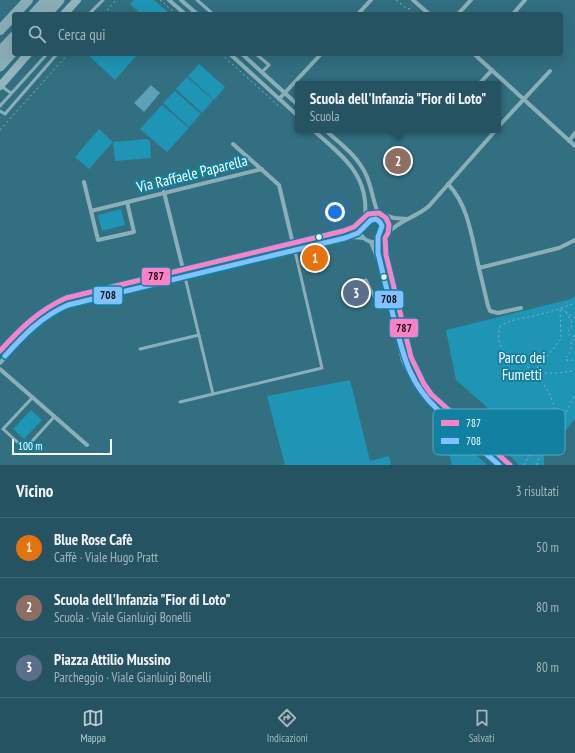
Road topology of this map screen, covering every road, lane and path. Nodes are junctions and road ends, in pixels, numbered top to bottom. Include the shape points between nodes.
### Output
1 (28, 0) edge
2 (47, 0) edge
3 (59, 0) edge
4 (76, 0) edge
5 (103, 0) edge
6 (116, 0) edge
7 (170, 0) edge
8 (181, 0) edge
9 (197, 0) edge
10 (371, 0) edge
11 (396, 0) edge
12 (471, 0) edge
13 (525, 0) edge
14 (415, 1) edge
15 (16, 12) edge
16 (36, 12) edge
17 (48, 12) edge
18 (66, 12) edge
19 (91, 12) edge
20 (106, 12) edge
21 (183, 12) edge
22 (195, 12) edge
23 (211, 12) edge
24 (360, 12) edge
25 (427, 12) edge
26 (460, 12) edge
27 (515, 12) edge
28 (12, 16) edge
29 (0, 30) edge
30 (12, 39) edge
31 (0, 52) edge
32 (12, 52) edge
33 (26, 56) edge
34 (45, 56) edge
35 (55, 56) edge
36 (66, 56) edge
37 (232, 56) edge
38 (244, 56) edge
39 (258, 56) edge
40 (319, 56) edge
41 (477, 56) edge
42 (0, 66) edge
43 (492, 70) junction
44 (550, 71) dead end
45 (262, 72) junction
46 (296, 81) edge
47 (483, 81) edge
48 (295, 82) edge
49 (0, 85) edge
50 (11, 93) junction
51 (284, 94) junction
52 (279, 99) junction
53 (524, 99) junction
54 (295, 103) edge
55 (0, 106) edge
56 (0, 112) edge
57 (295, 113) edge
58 (501, 125) edge
59 (0, 130) edge
60 (316, 133) edge
61 (329, 133) edge
62 (493, 133) edge
63 (575, 133) edge
64 (569, 141) junction
65 (233, 144) dead end
66 (575, 146) edge
67 (262, 169) junction
68 (84, 182) dead end
69 (448, 184) junction
70 (164, 192) junction
71 (127, 202) junction
72 (91, 211) junction
73 (380, 214) junction
74 (365, 216) junction
75 (409, 218) junction
76 (360, 222) junction
77 (388, 233) junction
78 (363, 238) junction
79 (385, 238) junction
80 (575, 240) edge
81 (371, 242) junction
82 (293, 244) junction
83 (295, 251) junction
84 (479, 268) junction
85 (183, 269) junction
86 (185, 277) junction
87 (355, 282) dead end
88 (575, 303) edge
89 (390, 305) junction
90 (521, 308) dead end
91 (560, 308) junction
92 (565, 312) junction
93 (575, 318) edge
94 (199, 335) junction
95 (575, 336) edge
96 (575, 339) edge
97 (140, 349) dead end
98 (0, 351) edge
99 (575, 359) edge
100 (0, 363) edge
101 (0, 369) edge
102 (575, 369) edge
103 (533, 373) junction
104 (213, 394) junction
105 (575, 394) edge
106 (32, 398) junction
107 (180, 402) dead end
108 (435, 409) edge
109 (448, 409) edge
110 (554, 409) edge
111 (54, 417) junction
112 (565, 417) edge
113 (87, 445) dead end
114 (486, 455) edge
115 (499, 455) edge
116 (529, 455) edge
117 (541, 455) edge
118 (497, 465) edge
119 (510, 465) edge
120 (524, 465) edge
121 (537, 465) edge

1 - 15 main road
2 - 16 highway
3 - 17 highway
4 - 18 main road
5 - 19 lane
6 - 20 path
7 - 21 street
8 - 22 street
9 - 23 lane
10 - 24 street
11 - 14 path via 408,9
12 - 26 street
13 - 27 street
14 - 25 street
28 - 29 main road
30 - 31 highway
32 - 42 highway
33 - 49 main road
34 - 50 lane
35 - 56 lane via 5,114
36 - 59 path
37 - 52 street
38 - 45 street
39 - 45 lane via 269,65
40 - 46 street
41 - 43 street
43 - 47 street
43 - 53 street
44 - 53 street
45 - 51 street
48 - 51 street
49 - 50 lane
50 - 55 lane
51 - 52 street
51 - 54 street
52 - 57 street
53 - 58 street
53 - 64 street
60 - 74 street via 342,155 354,170 362,188
61 - 73 street via 359,163 368,178
62 - 69 street
63 - 64 street
64 - 66 street
65 - 67 street, Via Raffaele Paparella
67 - 70 street, Via Raffaele Paparella
67 - 82 street, Via Raffaele Paparella via 279,185
68 - 72 street, Via Raffaele Paparella
69 - 75 street via 426,209
69 - 84 street via 458,196 463,208
70 - 71 street, Via Raffaele Paparella
70 - 85 street
71 - 72 street, Via Raffaele Paparella
71 - 72 street, Via Raffaele Paparella via 134,232 98,240
73 - 74 street via 372,213
73 - 75 street via 397,219
73 - 77 street via 388,222
74 - 76 street
75 - 77 street
76 - 78 street
76 - 82 street via 343,232
77 - 79 street
78 - 81 street
78 - 83 street via 347,238
79 - 81 street
79 - 109 street via 386,255 409,351 421,380 431,394
80 - 84 street via 559,248
81 - 89 street via 380,262
82 - 85 street
83 - 86 street
83 - 104 lane via 322,368
84 - 90 street via 490,311 498,313
85 - 98 street via 56,302 31,318
86 - 94 lane
86 - 100 street via 61,308 34,326
87 - 89 lane via 366,280 380,308
88 - 91 path
89 - 108 street via 408,373 417,389
91 - 92 path
91 - 103 path via 561,339
91 - 103 path via 509,320 500,326 498,334 503,349
92 - 93 path
92 - 95 path via 572,326 568,331 569,335
94 - 97 lane
94 - 104 lane
96 - 99 path via 565,359
101 - 106 street
102 - 103 path via 558,373
103 - 110 path via 545,386
104 - 107 lane
105 - 112 path
106 - 111 street
106 - 111 lane via 3,429 25,449
111 - 113 street
114 - 118 street
115 - 119 street
116 - 120 path
117 - 121 path

